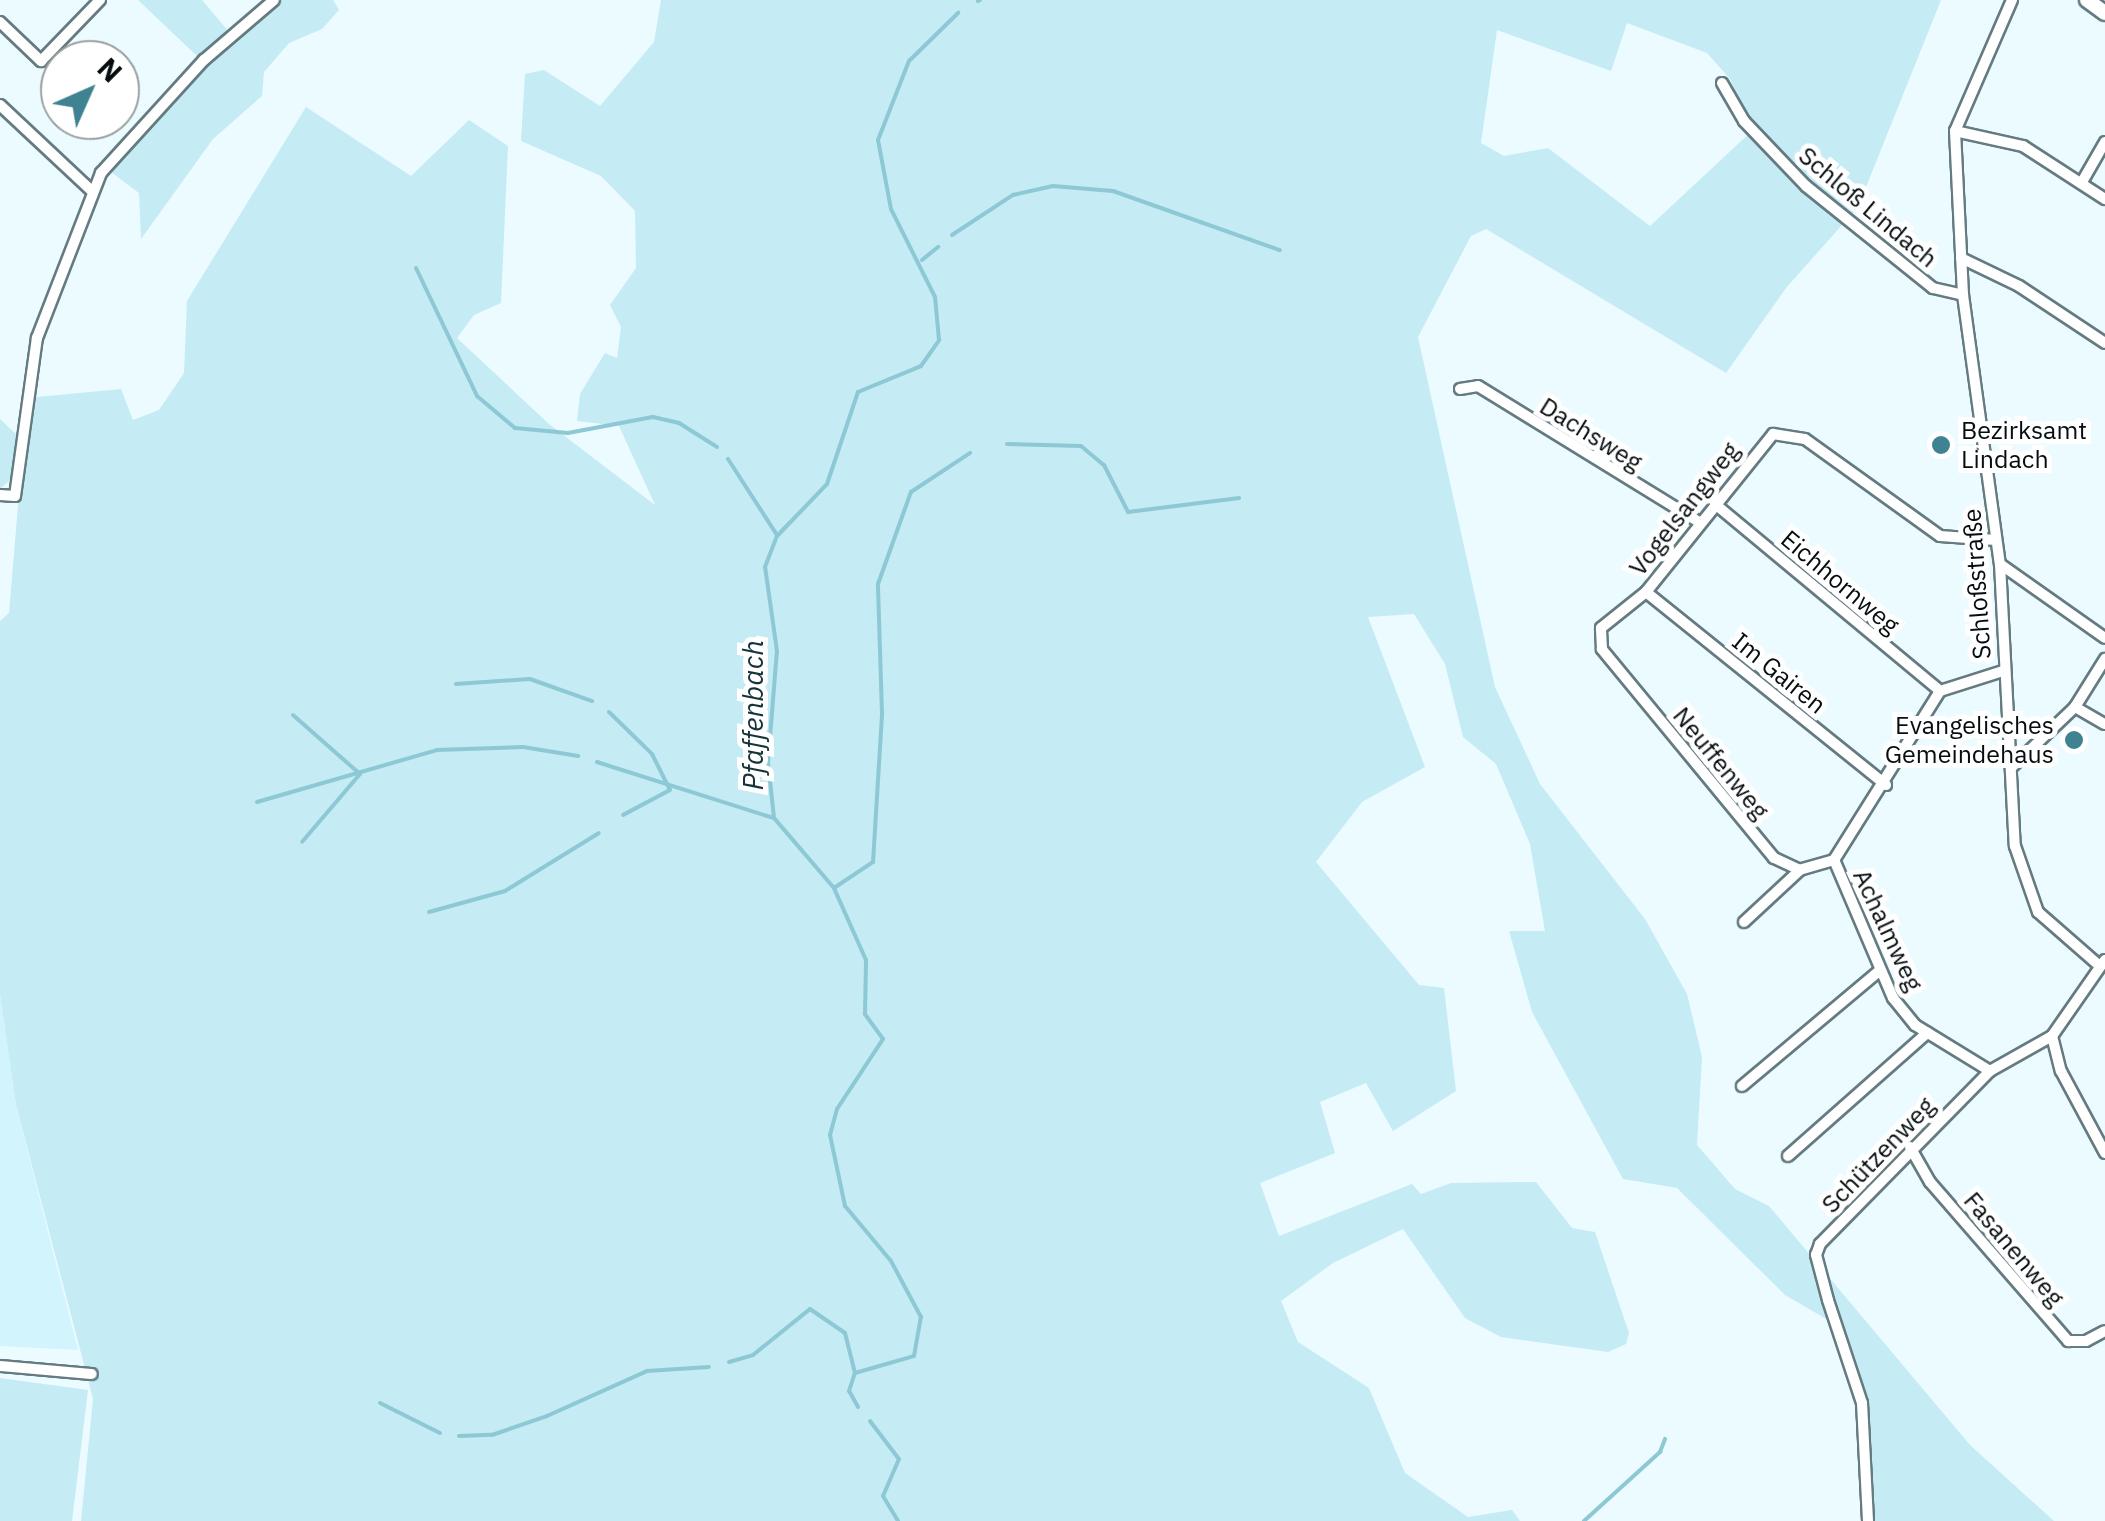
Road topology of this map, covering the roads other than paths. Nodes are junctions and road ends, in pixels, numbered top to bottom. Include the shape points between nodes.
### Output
1 (100, 0) edge
2 (274, 0) edge
3 (2012, 0) edge
4 (2086, 0) edge
5 (2105, 13) edge
6 (0, 22) edge
7 (1722, 84) dead end
8 (0, 105) edge
9 (1955, 131) junction
10 (2105, 142) edge
11 (2082, 182) junction
12 (92, 191) junction
13 (2105, 199) edge
14 (1961, 258) junction
15 (1963, 295) junction
16 (2105, 343) edge
17 (1460, 389) dead end
18 (0, 495) edge
19 (1714, 504) junction
20 (1699, 522) junction
21 (1996, 540) junction
22 (2000, 564) junction
23 (1646, 592) junction
24 (2105, 638) edge
25 (1598, 641) joint
26 (2105, 659) edge
27 (2002, 671) junction
28 (1940, 691) junction
29 (2075, 707) junction
30 (2105, 724) edge
31 (2012, 767) junction
32 (1886, 785) junction
33 (1834, 860) junction
34 (1800, 870) junction
35 (1744, 922) dead end
36 (2103, 963) edge
37 (1880, 970) junction
38 (1927, 1032) junction
39 (2052, 1036) junction
40 (1990, 1071) junction
41 (1742, 1086) dead end
42 (1910, 1148) junction
43 (2105, 1153) edge
44 (1788, 1156) dead end
45 (2105, 1331) edge
46 (0, 1366) edge
47 (92, 1374) dead end
48 (1868, 1521) edge

1 - 6 street via 41,62
2 - 12 street via 204,60
3 - 9 street, Schloßstraße
4 - 5 main road
7 - 15 street, Schloß Lindach via 1744,121 1806,186 1933,288
8 - 12 street
9 - 11 street via 2024,146
9 - 14 street, Schloßstraße
10 - 11 street
11 - 13 street
12 - 18 street via 37,338 15,496
14 - 15 street, Schloßstraße
14 - 16 street via 2019,286
15 - 21 street, Schloßstraße
17 - 20 street, Dachsweg via 1478,386
19 - 20 street, Vogelsangweg
19 - 21 street, Vogelsangweg via 1762,441 1790,432 1940,536
19 - 28 street, Eichhornweg
20 - 23 street, Vogelsangweg
21 - 22 street, Schloßstraße
22 - 24 street
22 - 27 street, Schloßstraße
23 - 25 street, Vogelsangweg via 1603,625
23 - 32 street, Im Gairen
25 - 34 street, Neuffenweg via 1774,858
26 - 29 street
27 - 28 street
27 - 31 street, Schloßstraße
28 - 32 street, Achalmweg
29 - 30 street
29 - 31 street
31 - 36 street, Schloßstraße via 2015,846 2027,892 2038,912
32 - 33 street, Achalmweg
33 - 34 street
33 - 37 street, Achalmweg
34 - 35 street
36 - 39 street
37 - 38 street, Achalmweg via 1893,998
37 - 41 street
38 - 40 street, Achalmweg
38 - 44 street
39 - 40 street, Schützenweg
39 - 43 street via 2061,1070
40 - 42 street, Schützenweg
42 - 45 street, Fasanenweg via 1930,1182 2068,1341 2086,1342
42 - 48 street, Schützenweg via 1816,1255 1862,1403
46 - 47 street

